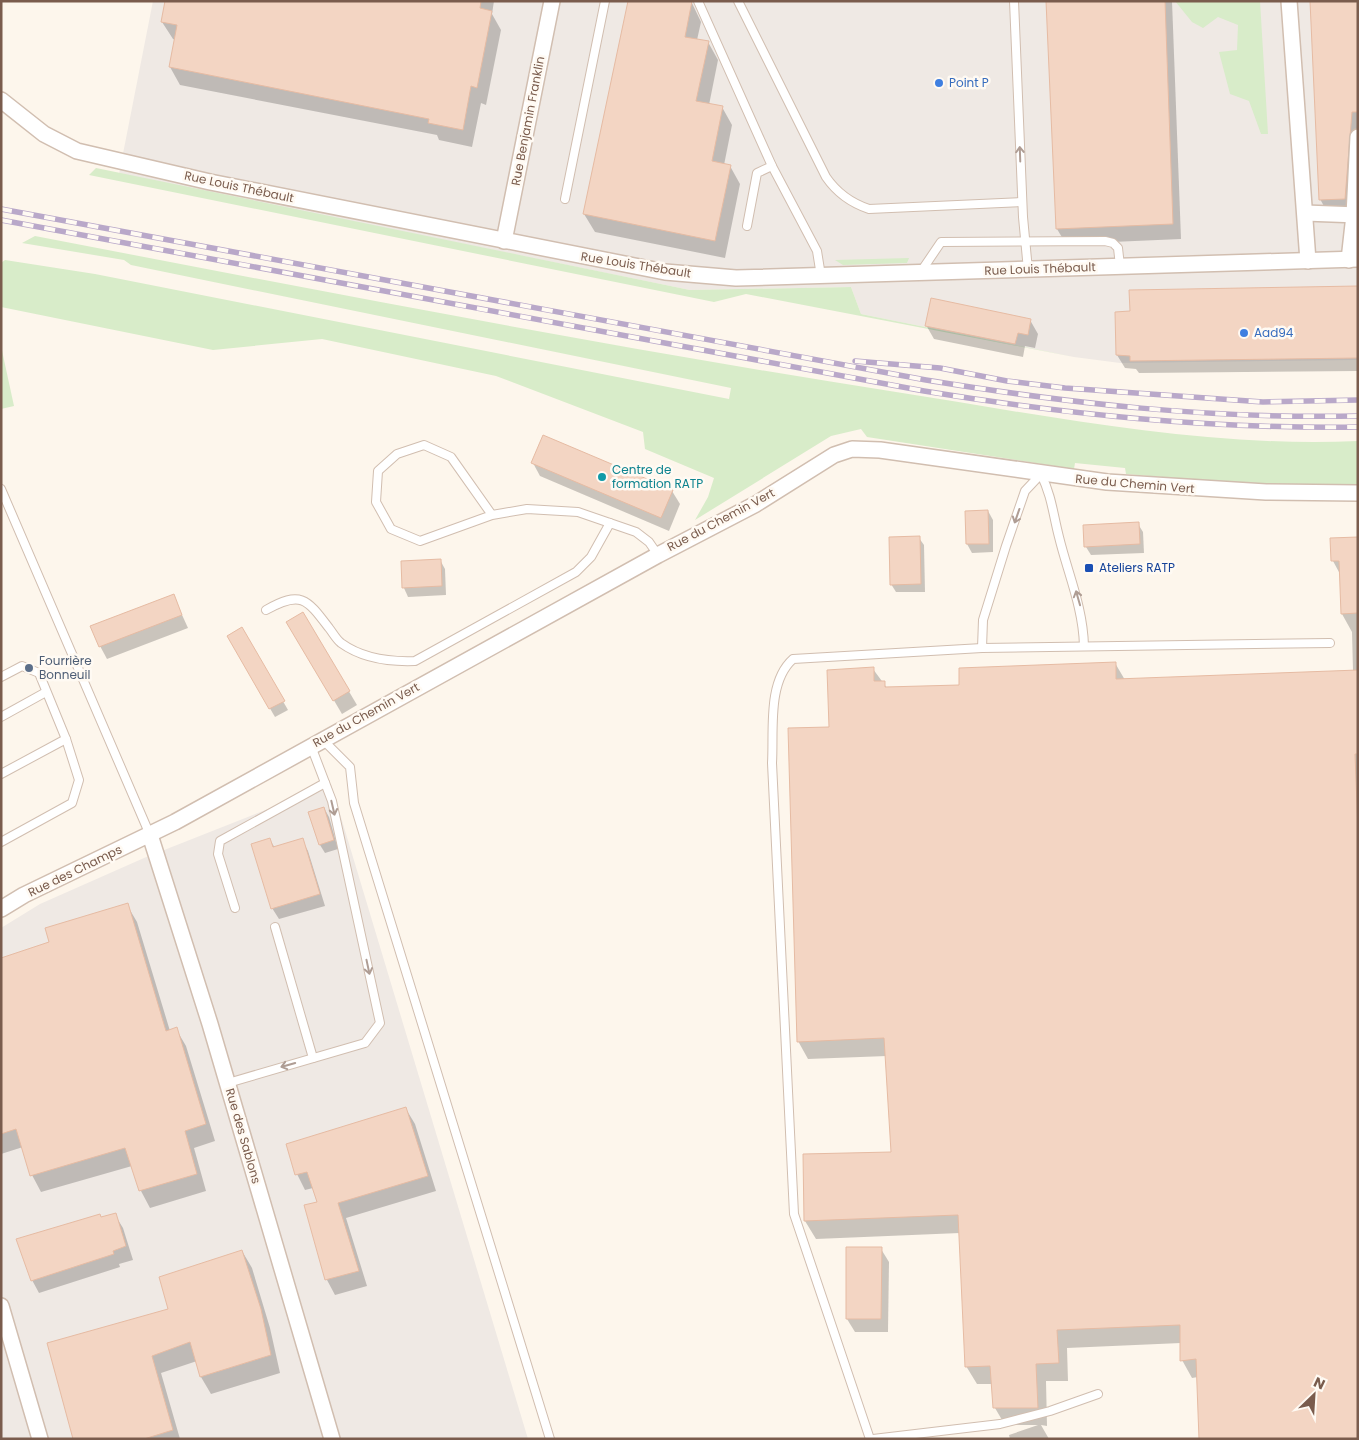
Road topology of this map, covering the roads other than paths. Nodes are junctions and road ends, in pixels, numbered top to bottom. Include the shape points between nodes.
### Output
1 (552, 1) edge
2 (605, 1) edge
3 (698, 1) edge
4 (738, 1) edge
5 (1014, 1) edge
6 (1289, 1) edge
7 (1, 100) edge
8 (1357, 138) edge
9 (772, 166) junction
10 (565, 199) dead end
11 (1022, 202) junction
12 (1304, 213) junction
13 (1356, 215) edge
14 (747, 226) dead end
15 (504, 241) junction
16 (1025, 241) junction
17 (1353, 260) edge
18 (1308, 261) junction
19 (1120, 266) junction
20 (1028, 270) junction
21 (920, 273) junction
22 (821, 276) junction
23 (1041, 474) junction
24 (1, 488) edge
25 (1356, 492) edge
26 (492, 515) junction
27 (610, 523) junction
28 (658, 555) junction
29 (266, 610) dead end
30 (1330, 643) dead end
31 (1084, 646) junction
32 (982, 648) junction
33 (1, 676) edge
34 (46, 692) junction
35 (1, 717) edge
36 (66, 739) junction
37 (317, 742) junction
38 (1, 774) edge
39 (325, 783) junction
40 (150, 835) junction
41 (1, 842) edge
42 (235, 908) dead end
43 (1, 909) edge
44 (275, 927) dead end
45 (313, 1058) junction
46 (228, 1083) junction
47 (1, 1306) edge
48 (1098, 1394) dead end
49 (40, 1439) edge
50 (332, 1439) edge
51 (550, 1439) edge
52 (871, 1439) edge

1 - 15 street, Rue Benjamin Franklin
2 - 10 lane
3 - 9 lane
4 - 11 lane via 826,178 843,196 869,209
11 -> 5 lane
6 - 12 street
7 - 15 street, Rue Louis Thébault via 44,134 77,152
8 - 13 street
9 - 14 lane via 757,173
9 - 22 lane via 817,251
11 - 16 lane
12 - 13 street
12 - 18 street
13 - 17 street
15 - 22 street, Rue Louis Thébault via 664,272 736,278
16 - 19 lane via 1113,243 1118,248
16 - 20 lane
16 - 21 lane via 941,242
17 - 18 street, Rue Louis Thébault
18 - 19 street, Rue Louis Thébault
19 - 20 street, Rue Louis Thébault
20 - 21 street, Rue Louis Thébault
21 - 22 street, Rue Louis Thébault
23 - 25 street, Rue du Chemin Vert via 1195,489
23 - 28 street, Rue du Chemin Vert via 880,450 861,448 844,451 756,504
31 -> 23 lane via 1084,623 1079,601 1058,536 1051,495
23 -> 32 lane via 1026,491 1006,546 983,620
24 - 40 lane
26 - 26 lane via 420,541 391,529 376,502 378,471 397,454 424,445 452,457
26 - 27 lane via 527,509 578,512
27 - 28 lane via 636,532
27 - 29 lane via 591,557 576,572 415,660 393,662 365,656 340,642 310,603 284,600
28 - 37 street, Rue du Chemin Vert
30 - 31 lane
31 - 32 lane
32 - 52 lane via 793,659 785,666 775,696 772,763 794,1214
33 - 34 lane via 22,666 39,673
34 - 35 lane
34 - 36 lane
36 - 38 lane
36 - 41 lane via 79,780 72,802
37 - 39 lane
37 - 40 street, Rue du Chemin Vert
37 - 51 lane via 350,767 354,802
39 - 42 lane via 220,841 218,854
39 -> 45 lane via 332,801 380,1024 365,1043
40 - 43 street, Rue des Champs
40 - 46 street, Rue des Sablons
44 - 45 lane
45 -> 46 lane
46 - 50 street, Rue des Sablons
47 - 49 street
48 - 52 lane via 1000,1424

